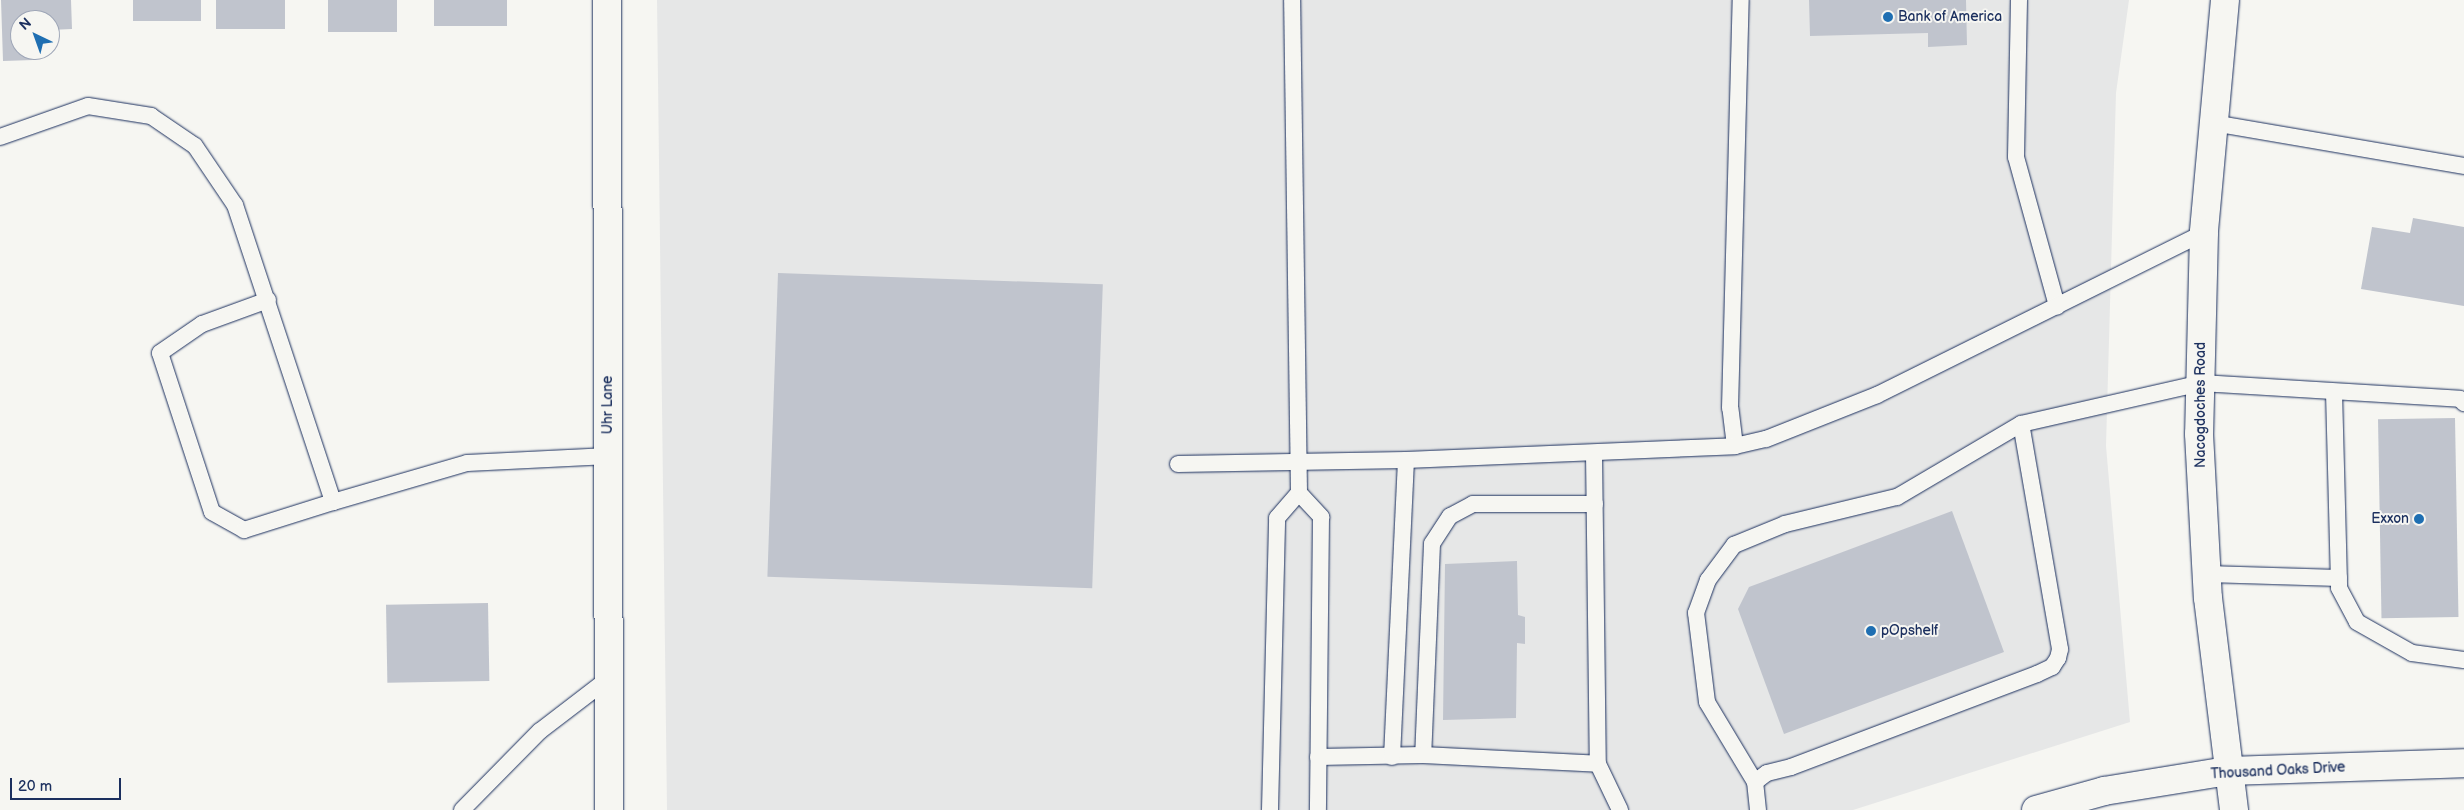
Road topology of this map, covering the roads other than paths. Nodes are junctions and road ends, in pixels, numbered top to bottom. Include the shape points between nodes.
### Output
1 (607, 0) edge
2 (1292, 0) edge
3 (1741, 0) edge
4 (2019, 0) edge
5 (2224, 0) edge
6 (2213, 123) junction
7 (0, 137) edge
8 (2464, 166) edge
9 (2204, 233) junction
10 (268, 300) junction
11 (2057, 306) junction
12 (2201, 383) junction
13 (2334, 392) junction
14 (2464, 403) edge
15 (2021, 424) junction
16 (1735, 446) junction
17 (1594, 453) junction
18 (609, 456) junction
19 (1406, 460) junction
20 (1299, 462) junction
21 (1178, 464) dead end
22 (1299, 493) junction
23 (333, 502) junction
24 (1595, 504) junction
25 (2207, 574) junction
26 (2339, 578) junction
27 (2464, 660) edge
28 (609, 678) junction
29 (1423, 755) junction
30 (1392, 757) junction
31 (1318, 758) junction
32 (2464, 763) edge
33 (1598, 764) junction
34 (2228, 771) junction
35 (1755, 782) junction
36 (462, 810) edge
37 (610, 810) edge
38 (1270, 810) edge
39 (1318, 810) edge
40 (1620, 810) edge
41 (1758, 810) edge
42 (2036, 810) edge
43 (2234, 810) edge

1 - 18 main road, Uhr Lane
2 - 20 lane
3 - 16 lane via 1730,408
4 - 11 lane via 2016,157
5 - 6 main road, Nacogdoches Road
6 - 8 lane
6 - 9 main road, Nacogdoches Road
7 - 10 lane via 88,106 151,116 195,146 235,205
9 - 11 lane
9 - 12 main road, Nacogdoches Road
10 - 23 lane
10 - 23 lane via 202,324 160,354 212,512 244,530
11 - 16 lane via 1877,395 1766,439
12 - 13 lane
12 - 15 lane
12 - 25 main road, Nacogdoches Road via 2199,434
13 - 14 lane via 2460,399
13 - 26 lane
15 - 35 lane via 2060,649 2052,667 1800,764 1766,772
15 - 35 lane via 1897,497 1785,524 1734,545 1708,580 1696,613 1707,702
16 - 17 lane
17 - 19 lane
17 - 24 lane
18 - 23 lane via 467,464
18 - 28 main road, Uhr Lane
19 - 20 lane
19 - 30 lane
20 - 21 lane
20 - 22 lane
22 - 31 lane via 1321,517
22 - 38 lane via 1277,518
24 - 29 lane via 1474,504 1450,516 1432,544
24 - 33 lane
25 - 26 lane
25 - 34 main road, Nacogdoches Road
26 - 27 lane via 2339,588 2357,622 2412,653
28 - 36 lane via 540,731
28 - 37 main road, Uhr Lane
29 - 30 lane
29 - 33 lane
30 - 31 lane
31 - 39 lane
32 - 34 main road, Thousand Oaks Drive
33 - 40 lane
34 - 42 main road, Thousand Oaks Drive via 2104,791
34 - 43 main road, Nacogdoches Road
35 - 41 lane

